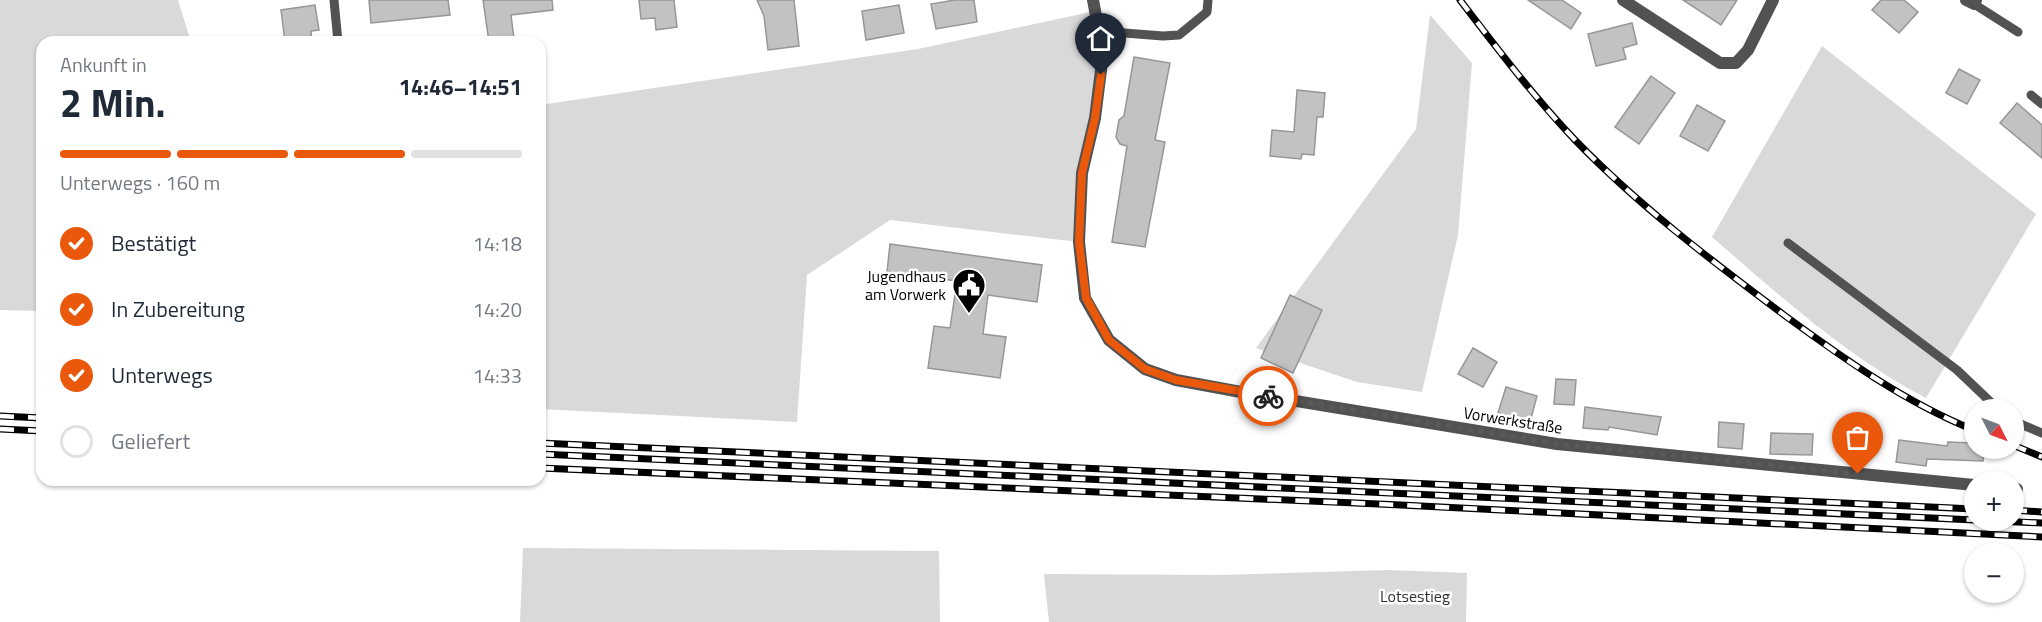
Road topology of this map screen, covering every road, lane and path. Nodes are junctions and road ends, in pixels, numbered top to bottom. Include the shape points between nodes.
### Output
1 (334, 0) edge
2 (1093, 0) edge
3 (1208, 0) edge
4 (1623, 0) edge
5 (1773, 0) edge
6 (1972, 1) edge
7 (1099, 31) junction
8 (2018, 32) dead end
9 (337, 36) edge
10 (2031, 94) dead end
11 (2042, 104) edge
12 (1788, 243) dead end
13 (1987, 399) edge
14 (2024, 426) edge
15 (2042, 433) edge
16 (1964, 484) edge

1 - 9 lane
2 - 7 street
3 - 7 lane via 1207,12 1179,35
4 - 5 street via 1720,63 1736,63 1748,50
6 - 8 lane
7 - 16 street, Vorwerkstraße via 1103,54 1095,118 1082,173 1079,242 1086,298 1109,340 1145,369 1176,380 1557,444
10 - 11 lane
12 - 13 lane via 1957,370
14 - 15 lane

